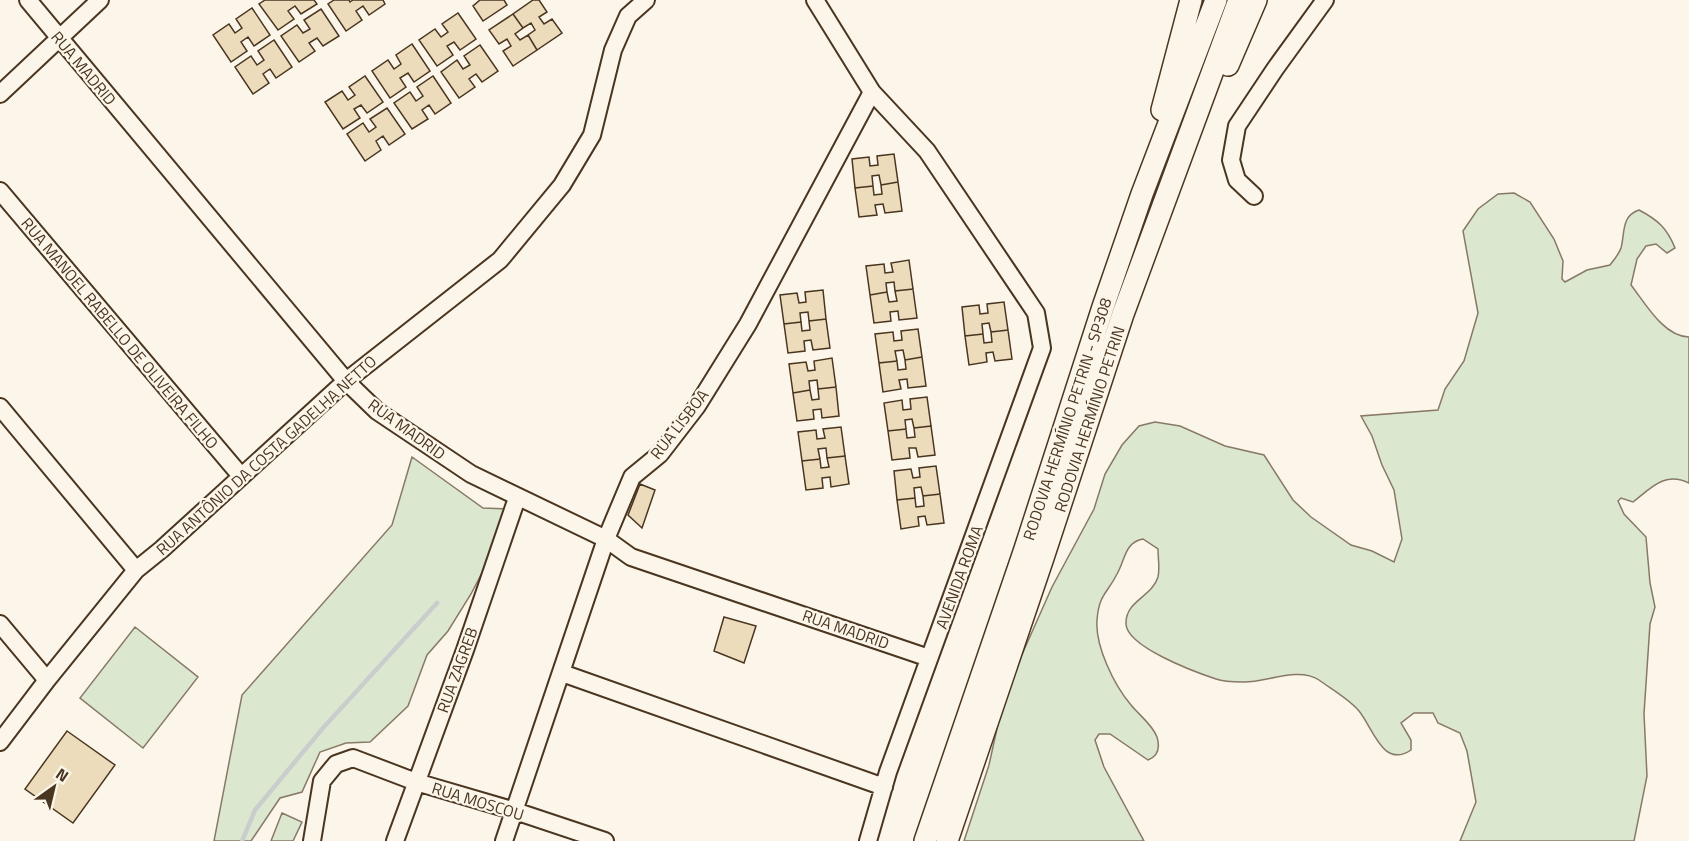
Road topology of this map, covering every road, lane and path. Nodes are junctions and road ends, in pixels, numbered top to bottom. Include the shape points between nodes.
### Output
1 (28, 0) edge
2 (100, 0) edge
3 (646, 0) edge
4 (815, 0) edge
5 (1191, 0) edge
6 (1216, 0) edge
7 (1239, 0) edge
8 (1256, 0) edge
9 (1325, 0) edge
10 (58, 38) junction
11 (872, 92) junction
12 (0, 94) edge
13 (1170, 184) junction
14 (0, 191) edge
15 (1143, 194) junction
16 (1254, 196) dead end
17 (346, 381) junction
18 (0, 407) edge
19 (241, 476) junction
20 (517, 498) junction
21 (606, 539) junction
22 (136, 570) junction
23 (0, 624) edge
24 (929, 658) junction
25 (562, 673) junction
26 (46, 680) junction
27 (0, 742) edge
28 (416, 782) junction
29 (884, 787) junction
30 (515, 811) junction
31 (312, 841) edge
32 (395, 841) edge
33 (504, 841) edge
34 (605, 841) edge
35 (868, 841) edge
36 (925, 841) edge
37 (947, 841) edge

1 - 10 street, RUA MADRID
2 - 10 street
3 - 17 street, RUA ANTÔNIO DA COSTA GADELHA NETTO via 628,16 613,50 592,135 562,185 500,260
4 - 11 street
5 - 15 main road
6 - 15 main road, RODOVIA HERMÍNIO PETRIN - SP308
7 - 13 main road, RODOVIA HERMÍNIO PETRIN
8 - 13 main road
9 - 16 street via 1237,126 1231,160 1237,180
10 - 12 street
10 - 17 street, RUA MADRID
11 - 21 street, RUA LISBOA via 748,324 697,406 660,454 632,477
11 - 24 street, AVENIDA ROMA via 927,151 1036,313 1042,348
13 - 37 main road, RODOVIA HERMÍNIO PETRIN
14 - 19 street, RUA MANOEL RABELLO DE OLIVEIRA FILHO
15 - 36 main road, RODOVIA HERMÍNIO PETRIN - SP308
17 - 19 street, RUA ANTÔNIO DA COSTA GADELHA NETTO
17 - 20 street, RUA MADRID via 386,417 471,474
18 - 22 street
19 - 22 street, RUA ANTÔNIO DA COSTA GADELHA NETTO
20 - 21 street, RUA MADRID
20 - 28 street, RUA ZAGREB
21 - 24 street, RUA MADRID via 631,557
21 - 25 street, RUA LISBOA
22 - 26 street, RUA ANTÔNIO DA COSTA GADELHA NETTO
23 - 26 street
24 - 29 street, AVENIDA ROMA
25 - 29 street
25 - 30 street, RUA LISBOA
26 - 27 street, RUA ANTÔNIO DA COSTA GADELHA NETTO
28 - 30 street, RUA MOSCOU
28 - 31 street, RUA MOSCOU via 353,758 336,764 322,781
28 - 32 street, RUA ZAGREB
29 - 35 street, AVENIDA ROMA
30 - 33 street, RUA LISBOA
30 - 34 street, RUA MOSCOU

